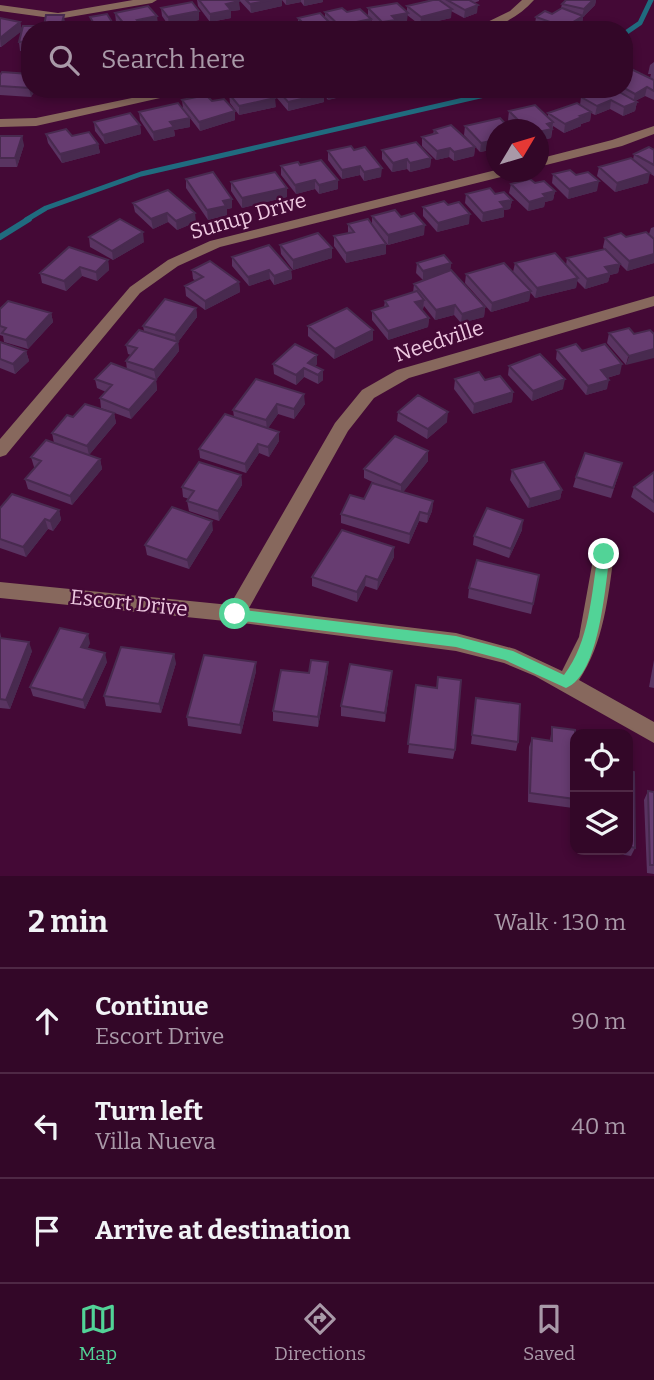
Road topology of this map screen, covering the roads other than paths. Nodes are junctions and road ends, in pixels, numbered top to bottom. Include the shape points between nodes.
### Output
1 (152, 0) edge
2 (529, 0) edge
3 (0, 8) edge
4 (497, 21) edge
5 (151, 98) edge
6 (0, 123) edge
7 (654, 130) edge
8 (549, 160) edge
9 (486, 176) edge
10 (654, 301) edge
11 (0, 451) edge
12 (604, 554) dead end
13 (0, 590) edge
14 (235, 614) junction
15 (566, 682) junction
16 (654, 733) edge

1 - 3 street via 58,16
2 - 4 street
5 - 6 street via 36,122
7 - 8 street
9 - 11 street, Sunup Drive via 215,244 163,268 135,290
10 - 14 street, Needville via 403,374 368,394 341,427
12 - 15 street via 592,629 581,663
13 - 14 street, Escort Drive
14 - 15 street, Escort Drive via 456,642 508,655
15 - 16 street, Escort Drive

